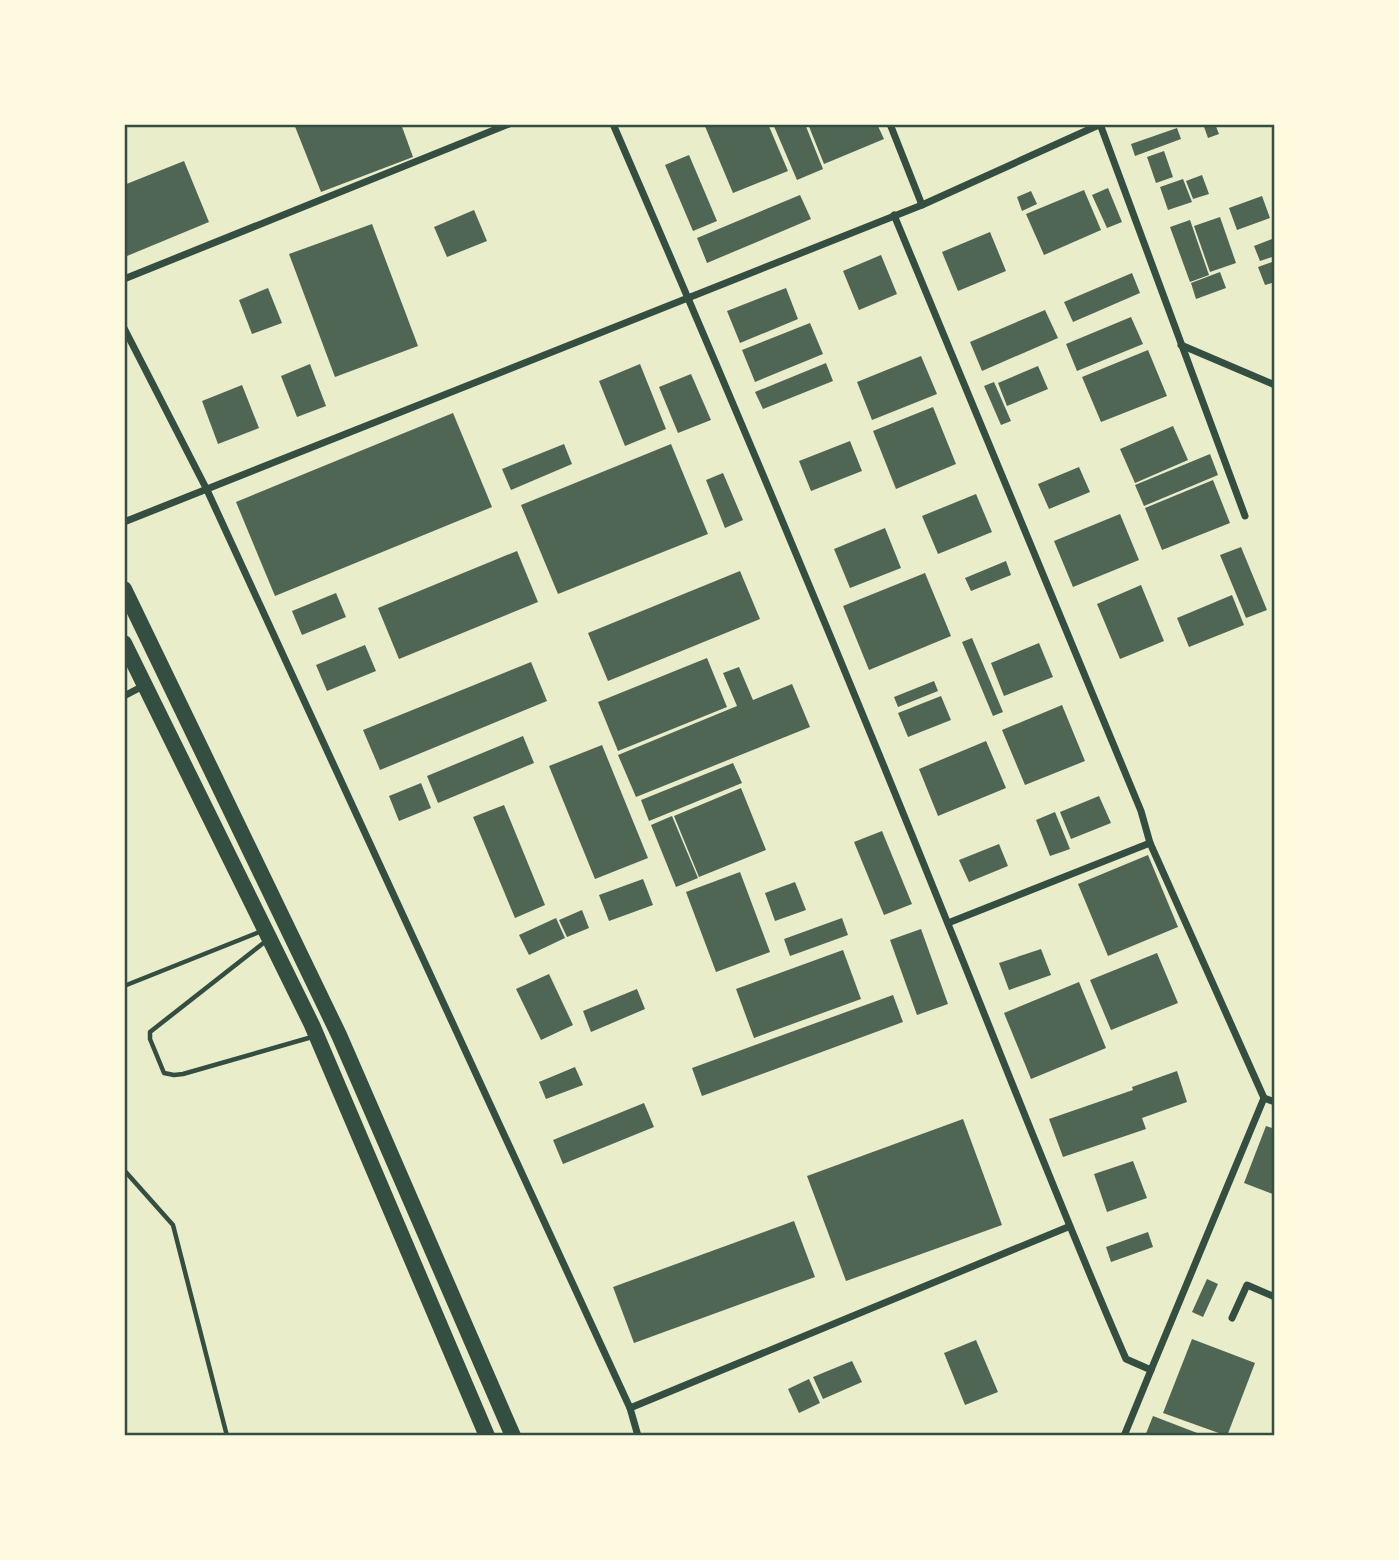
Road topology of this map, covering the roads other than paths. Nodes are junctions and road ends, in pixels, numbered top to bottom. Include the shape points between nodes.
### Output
1 (509, 124) edge
2 (613, 124) edge
3 (890, 124) edge
4 (1100, 124) edge
5 (922, 205) junction
6 (894, 215) junction
7 (124, 279) edge
8 (689, 299) junction
9 (124, 328) edge
10 (1181, 345) junction
11 (1275, 385) edge
12 (207, 490) junction
13 (1245, 516) dead end
14 (124, 522) edge
15 (124, 589) edge
16 (124, 643) edge
17 (145, 685) junction
18 (124, 696) edge
19 (1150, 843) junction
20 (948, 923) junction
21 (268, 934) junction
22 (124, 985) edge
23 (316, 1035) junction
24 (1264, 1098) junction
25 (1275, 1102) edge
26 (124, 1170) edge
27 (1068, 1227) junction
28 (1275, 1297) edge
29 (1232, 1318) dead end
30 (1151, 1370) junction
31 (630, 1408) junction
32 (227, 1436) edge
33 (487, 1436) edge
34 (513, 1436) edge
35 (638, 1436) edge
36 (1124, 1436) edge

1 - 7 street
2 - 8 street
3 - 5 street
4 - 5 street
4 - 10 street
5 - 6 street
6 - 8 street
6 - 19 street via 1141,811
8 - 12 street
8 - 20 street
9 - 12 street
10 - 11 street
10 - 13 street
12 - 14 street
12 - 31 street
15 - 34 highway via 339,1035
16 - 17 highway
17 - 18 street
17 - 21 highway
19 - 20 street
19 - 24 street
20 - 27 street
21 - 22 lane
21 - 23 highway
21 - 23 lane via 150,1031 164,1073 183,1074
23 - 33 highway
24 - 25 street
24 - 30 street
26 - 32 lane via 173,1224
27 - 30 street via 1126,1359
27 - 31 street
28 - 29 street via 1247,1285
30 - 36 street
31 - 35 street

